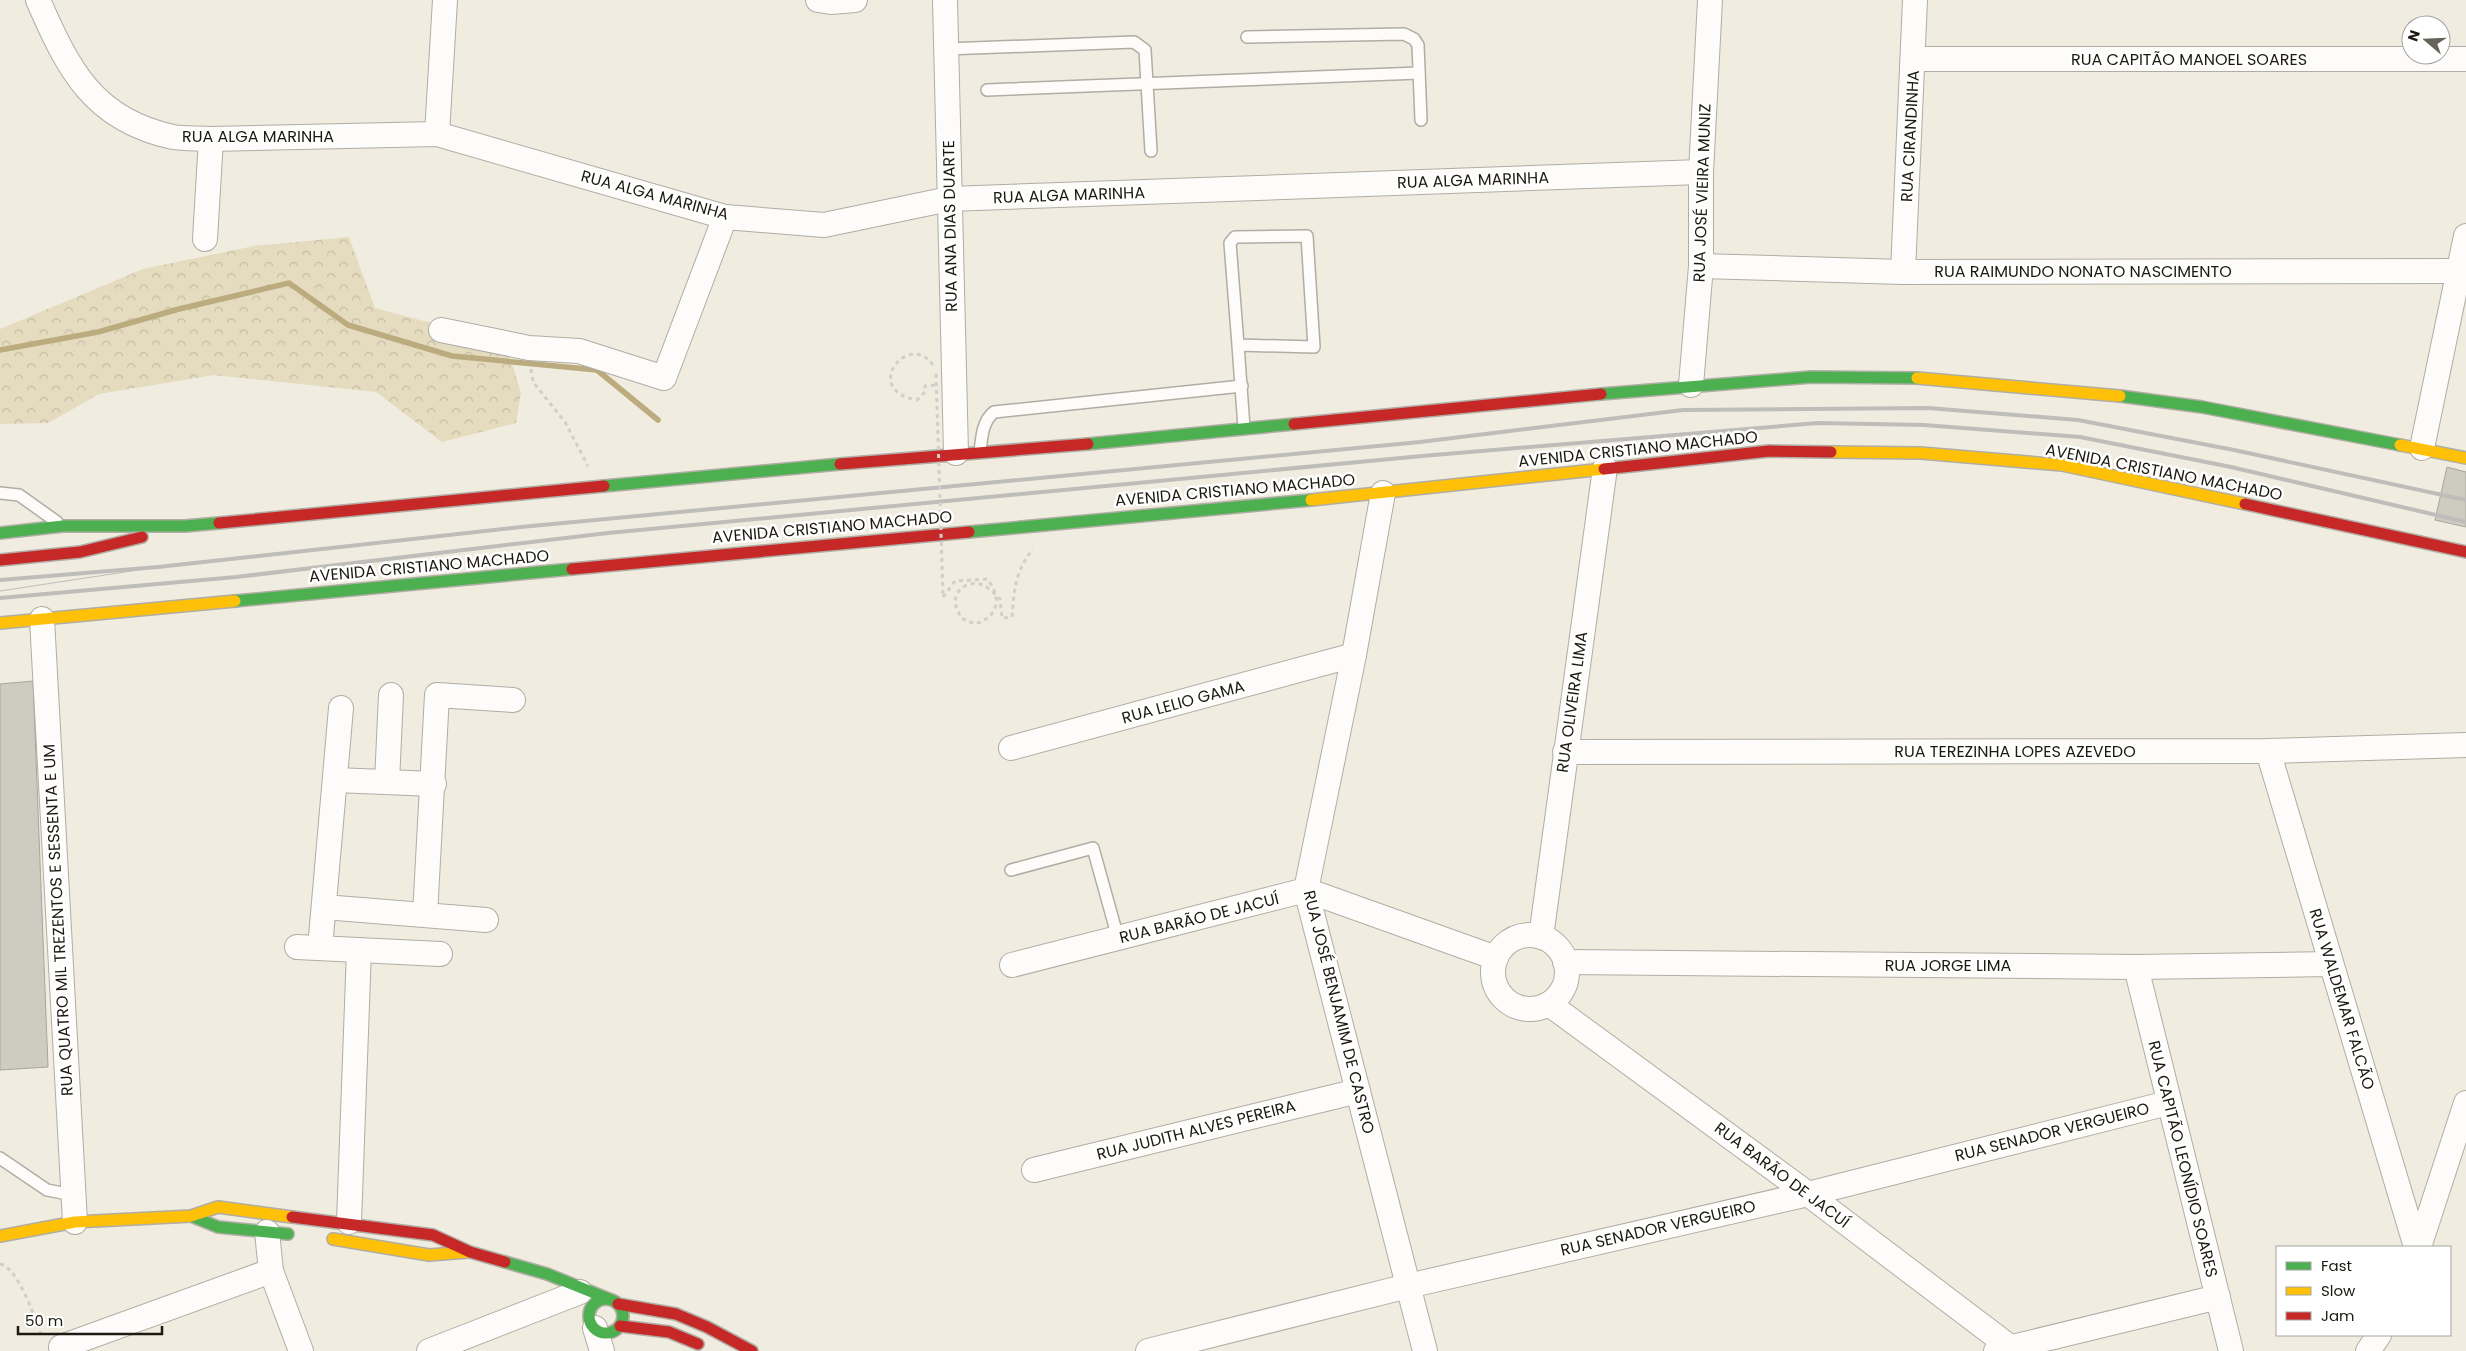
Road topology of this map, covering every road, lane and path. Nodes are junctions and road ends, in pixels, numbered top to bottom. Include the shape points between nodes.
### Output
1 (38, 0) edge
2 (445, 0) edge
3 (818, 0) edge
4 (856, 0) edge
5 (945, 0) edge
6 (1710, 0) edge
7 (1915, 0) edge
8 (1247, 37) dead end
9 (946, 49) junction
10 (1913, 59) junction
11 (2466, 59) edge
12 (1420, 73) junction
13 (1146, 83) junction
14 (987, 90) dead end
15 (1421, 120) dead end
16 (437, 134) junction
17 (211, 139) junction
18 (1151, 152) dead end
19 (1701, 172) junction
20 (949, 199) junction
21 (725, 217) junction
22 (2466, 236) edge
23 (205, 239) dead end
24 (1701, 266) junction
25 (2463, 271) edge
26 (1904, 272) junction
27 (441, 330) dead end
28 (1238, 346) junction
29 (533, 382) dead end
30 (1691, 385) junction
31 (925, 386) dead end
32 (1242, 386) junction
33 (1244, 428) junction
34 (2422, 448) junction
35 (980, 452) junction
36 (956, 453) junction
37 (2466, 458) edge
38 (1605, 468) junction
39 (598, 486) junction
40 (0, 493) edge
41 (1383, 493) junction
42 (0, 520) edge
43 (1050, 523) junction
44 (63, 526) junction
45 (185, 526) junction
46 (5, 532) edge
47 (2466, 552) edge
48 (0, 560) edge
49 (996, 595) junction
50 (42, 619) junction
51 (0, 623) edge
52 (1354, 655) junction
53 (390, 695) dead end
54 (512, 700) dead end
55 (341, 708) dead end
56 (2466, 745) edge
57 (1012, 748) dead end
58 (2268, 751) junction
59 (1565, 752) junction
60 (335, 780) junction
61 (387, 782) junction
62 (434, 784) junction
63 (1010, 870) dead end
64 (1306, 890) junction
65 (324, 907) junction
66 (425, 915) junction
67 (486, 920) dead end
68 (1541, 937) junction
69 (1118, 938) junction
70 (360, 950) junction
71 (440, 954) dead end
72 (1496, 958) junction
73 (1565, 962) junction
74 (2331, 964) junction
75 (1012, 965) dead end
76 (2136, 967) junction
77 (1549, 1004) junction
78 (1358, 1091) junction
79 (2168, 1103) junction
80 (2466, 1103) edge
81 (0, 1158) edge
82 (1034, 1170) dead end
83 (1808, 1194) junction
84 (73, 1195) junction
85 (191, 1216) junction
86 (75, 1222) junction
87 (349, 1222) junction
88 (267, 1232) junction
89 (0, 1236) edge
90 (303, 1236) dead end
91 (322, 1238) dead end
92 (2418, 1246) edge
93 (2418, 1246) edge
94 (470, 1252) junction
95 (0, 1264) edge
96 (271, 1271) junction
97 (1408, 1286) junction
98 (577, 1288) junction
99 (2218, 1297) junction
100 (613, 1301) junction
101 (605, 1330) edge
102 (2378, 1336) edge
103 (53, 1344) joint
104 (2005, 1350) edge
105 (301, 1351) edge
106 (429, 1351) edge
107 (602, 1351) edge
108 (711, 1351) edge
109 (752, 1351) edge
110 (1148, 1351) edge
111 (1425, 1351) edge
112 (2231, 1351) edge
113 (2368, 1351) edge

1 - 17 street, RUA ALGA MARINHA via 80,82 107,107 139,126 174,137
2 - 16 street
3 - 4 street
5 - 9 street, RUA ANA DIAS DUARTE
6 - 19 street, RUA JOSÉ VIEIRA MUNIZ
7 - 10 street, RUA CIRANDINHA
8 - 12 lane via 1404,34 1414,38 1418,44
9 - 13 lane via 1134,42 1145,50
9 - 20 street, RUA ANA DIAS DUARTE
10 - 11 street, RUA CAPITÃO MANOEL SOARES
10 - 26 street, RUA CIRANDINHA
12 - 13 lane
12 - 15 lane
13 - 14 lane
13 - 18 lane
16 - 17 street, RUA ALGA MARINHA
16 - 21 street, RUA ALGA MARINHA
17 - 23 street
19 - 20 street, RUA ALGA MARINHA
19 - 24 street, RUA JOSÉ VIEIRA MUNIZ
20 - 21 street, RUA ALGA MARINHA via 824,225
20 - 36 street, RUA ANA DIAS DUARTE
21 - 27 street via 664,378 579,352 529,348
22 - 25 street
24 - 26 street, RUA RAIMUNDO NONATO NASCIMENTO
24 - 30 street, RUA JOSÉ VIEIRA MUNIZ
25 - 26 street, RUA RAIMUNDO NONATO NASCIMENTO
25 - 34 street
28 - 28 lane via 1232,239 1307,236 1314,347
28 - 32 lane
29 - 39 path via 565,422
30 - 33 main road
30 - 34 main road via 1811,377 1928,378 2100,393 2202,407
31 - 49 path, bridge via 917,400 902,397 896,392 890,378 897,360 919,355 929,360 936,374 943,597 955,581 975,579 987,579
32 - 33 lane
32 - 35 lane via 994,412 984,426
33 - 35 main road
34 - 37 main road
35 - 36 main road
36 - 39 main road
38 - 41 main road, AVENIDA CRISTIANO MACHADO
38 - 47 main road, AVENIDA CRISTIANO MACHADO via 1769,451 1921,453 2062,465
38 - 59 street, RUA OLIVEIRA LIMA
39 - 45 main road
40 - 44 lane via 19,495
41 - 43 main road, AVENIDA CRISTIANO MACHADO
41 - 52 street, RUA JOSÉ BENJAMIM DE CASTRO
42 - 46 lane
43 - 49 path via 1014,583 1012,617 1002,618 1000,599
43 - 50 main road, AVENIDA CRISTIANO MACHADO
44 - 45 main road
44 - 46 main road
45 - 48 main road via 80,552
49 - 49 path via 985,586 974,583 962,588 955,605 962,618 975,624 992,615
50 - 51 main road, AVENIDA CRISTIANO MACHADO
50 - 84 street, RUA QUATRO MIL TREZENTOS E SESSENTA E UM
52 - 57 street, RUA LELIO GAMA
52 - 64 street, RUA JOSÉ BENJAMIM DE CASTRO
53 - 61 street
54 - 62 street via 437,695
55 - 60 street
56 - 58 street, RUA TEREZINHA LOPES AZEVEDO
58 - 59 street, RUA TEREZINHA LOPES AZEVEDO
58 - 74 street, RUA WALDEMAR FALCÃO
59 - 68 street, RUA OLIVEIRA LIMA
60 - 61 street
60 - 65 street
61 - 62 street
62 - 66 street
63 - 69 lane via 1093,848
64 - 69 street, RUA BARÃO DE JACUÍ
64 - 72 street
64 - 78 street, RUA JOSÉ BENJAMIM DE CASTRO
65 - 66 street
65 - 70 street via 309,947
66 - 67 street
68 - 72 street via 1530,935 1514,939 1501,949
68 - 73 street via 1556,946
69 - 75 street, RUA BARÃO DE JACUÍ
70 - 71 street
70 - 87 street
72 - 77 street via 1494,981 1506,1001 1526,1009
73 - 76 street, RUA JORGE LIMA
73 - 77 street via 1564,986
74 - 76 street, RUA JORGE LIMA
74 - 92 street, RUA WALDEMAR FALCÃO
76 - 79 street, RUA CAPITÃO LEONÍDIO SOARES
77 - 83 street, RUA BARÃO DE JACUÍ
78 - 82 street, RUA JUDITH ALVES PEREIRA
78 - 97 street, RUA JOSÉ BENJAMIM DE CASTRO
79 - 83 street, RUA SENADOR VERGUEIRO
79 - 99 street, RUA CAPITÃO LEONÍDIO SOARES
80 - 93 street
81 - 84 lane via 47,1190
83 - 97 street, RUA SENADOR VERGUEIRO
83 - 104 street, RUA BARÃO DE JACUÍ
84 - 86 street, RUA QUATRO MIL TREZENTOS E SESSENTA E UM
85 - 86 main road
85 - 87 main road via 218,1207
85 - 88 main road via 218,1227
86 - 89 main road
87 - 94 main road via 433,1235
88 - 90 main road
88 - 96 street
91 - 94 main road via 429,1255
94 - 98 main road
95 - 103 path via 15,1274
96 - 103 street
96 - 105 street
97 - 110 street, RUA SENADOR VERGUEIRO
97 - 111 street, RUA JOSÉ BENJAMIM DE CASTRO
98 - 100 main road
98 - 101 main road
98 - 106 street
99 - 104 street
99 - 112 street, RUA CAPITÃO LEONÍDIO SOARES
100 - 101 main road via 623,1312
100 - 101 main road via 598,1301
100 - 109 main road via 676,1314
101 - 107 street
101 - 108 main road via 669,1332
102 - 113 street

